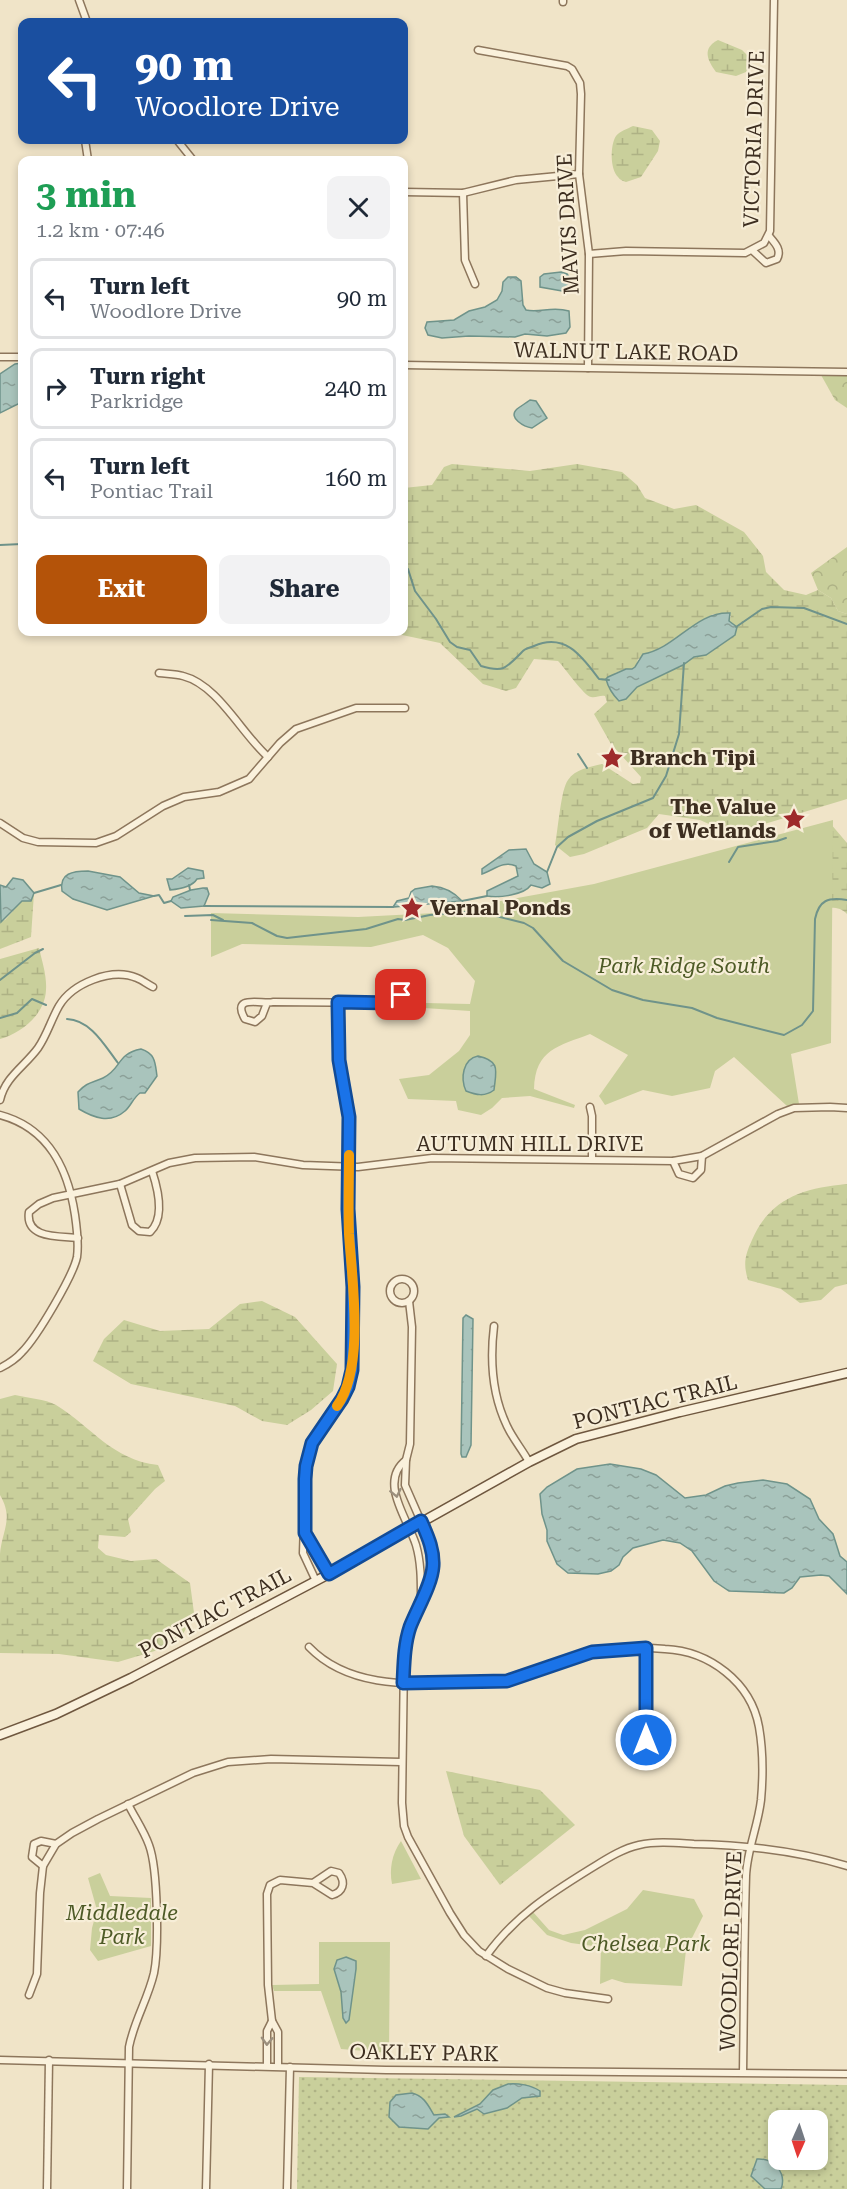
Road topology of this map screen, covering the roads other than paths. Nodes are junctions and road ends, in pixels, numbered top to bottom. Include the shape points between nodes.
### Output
1 (79, 0) edge
2 (774, 0) edge
3 (86, 18) edge
4 (478, 50) dead end
5 (180, 144) edge
6 (190, 156) edge
7 (579, 174) junction
8 (408, 192) edge
9 (463, 193) junction
10 (769, 236) junction
11 (753, 251) junction
12 (589, 254) junction
13 (475, 284) dead end
14 (0, 357) edge
15 (18, 357) edge
16 (408, 365) edge
17 (588, 368) junction
18 (847, 372) edge
19 (159, 673) dead end
20 (405, 708) dead end
21 (268, 757) junction
22 (0, 823) edge
23 (153, 987) dead end
24 (338, 1002) junction
25 (392, 1003) junction
26 (267, 1004) dead end
27 (0, 1100) edge
28 (590, 1107) dead end
29 (847, 1108) edge
30 (0, 1115) edge
31 (702, 1156) junction
32 (592, 1159) junction
33 (673, 1161) junction
34 (349, 1166) junction
35 (152, 1171) junction
36 (120, 1184) junction
37 (72, 1193) junction
38 (78, 1238) junction
39 (409, 1301) junction
40 (494, 1326) dead end
41 (0, 1368) edge
42 (847, 1373) edge
43 (406, 1460) junction
44 (529, 1462) junction
45 (421, 1521) junction
46 (409, 1528) junction
47 (305, 1533) junction
48 (329, 1574) junction
49 (316, 1581) junction
50 (421, 1598) junction
51 (309, 1647) dead end
52 (646, 1648) junction
53 (403, 1683) junction
54 (0, 1736) edge
55 (646, 1740) dead end
56 (401, 1762) junction
57 (128, 1804) junction
58 (56, 1844) junction
59 (749, 1848) junction
60 (43, 1866) junction
61 (847, 1866) edge
62 (313, 1883) junction
63 (486, 1956) junction
64 (30, 1995) dead end
65 (608, 1999) dead end
66 (272, 2021) junction
67 (0, 2060) edge
68 (49, 2060) junction
69 (129, 2062) junction
70 (209, 2064) junction
71 (267, 2066) junction
72 (278, 2066) junction
73 (290, 2067) junction
74 (743, 2072) junction
75 (847, 2074) edge
76 (47, 2189) edge
77 (127, 2189) edge
78 (206, 2189) edge
79 (287, 2189) edge

1 - 3 street
2 - 10 street, VICTORIA DRIVE
4 - 7 street, MAVIS DRIVE via 572,69 581,94
5 - 6 street
7 - 9 street via 516,180
7 - 12 street, MAVIS DRIVE
8 - 9 street
9 - 13 street via 465,260
10 - 11 street, VICTORIA DRIVE
10 - 11 street via 778,248 777,260 765,263
11 - 12 street, VICTORIA DRIVE
12 - 17 street, MAVIS DRIVE
14 - 15 street
16 - 17 street, WALNUT LAKE ROAD
17 - 18 street, WALNUT LAKE ROAD
19 - 21 street via 182,675 207,688
20 - 21 street via 356,708 312,722 296,729
21 - 22 street via 249,779 234,787 184,797 116,836 96,843 38,842 23,838
23 - 27 street via 135,977 116,976 89,981 70,992 37,1048 8,1080
24 - 25 street
24 - 26 street
24 - 34 street via 339,1060 349,1117
25 - 25 street via 408,1014 418,1010 420,1003 415,993 408,992
28 - 32 street
29 - 31 street, AUTUMN HILL DRIVE via 794,1108
30 - 37 street via 46,1143 60,1162
31 - 33 street, AUTUMN HILL DRIVE
31 - 33 street, AUTUMN HILL DRIVE via 701,1170 693,1179 679,1174
32 - 33 street, AUTUMN HILL DRIVE
32 - 34 street, AUTUMN HILL DRIVE via 432,1158
34 - 35 street, AUTUMN HILL DRIVE via 303,1166 254,1157 217,1156 169,1163
34 - 47 street via 352,1370 342,1399 308,1453
35 - 36 street, AUTUMN HILL DRIVE
35 - 36 street via 158,1215 150,1232 139,1232 132,1225
36 - 37 street, AUTUMN HILL DRIVE
37 - 38 street
37 - 38 street, AUTUMN HILL DRIVE via 39,1204 29,1212 28,1219 37,1232
38 - 41 street via 74,1268 33,1340
39 - 39 street via 394,1300 389,1289 393,1282 400,1278 411,1282 414,1290
39 - 43 street via 411,1413
40 - 44 street via 495,1389 506,1425
42 - 44 main road, PONTIAC TRAIL via 591,1435
43 - 45 street via 405,1485
43 -> 46 street via 394,1477 394,1488
44 - 45 main road, PONTIAC TRAIL
45 - 46 main road, PONTIAC TRAIL
45 - 50 street via 430,1542 433,1566
46 - 48 main road, PONTIAC TRAIL
46 - 50 street via 417,1546
47 - 48 street
47 - 49 street via 303,1553
48 - 49 main road, PONTIAC TRAIL
49 - 54 main road, PONTIAC TRAIL via 102,1692
50 - 53 street via 410,1629
51 - 53 street, WOODLORE DRIVE via 332,1666 354,1676
52 - 53 street, WOODLORE DRIVE via 592,1652 507,1681
52 - 55 street
52 - 59 street, WOODLORE DRIVE via 686,1652 712,1662 736,1682 753,1709 760,1736 761,1799
53 - 56 street
56 - 57 street via 238,1760 194,1773
56 - 63 street via 402,1814 408,1837 464,1935
57 - 58 street
57 - 69 street via 152,1857 156,1913 154,1971 132,2034
58 - 60 street
58 - 60 street via 34,1844 32,1857
59 - 61 street
59 - 63 street via 661,1843 625,1849 550,1893 500,1938
59 - 74 street, WOODLORE DRIVE
60 - 64 street via 37,1974
62 - 62 street via 332,1895 343,1885 339,1873 331,1871
62 - 66 street via 279,1880 270,1885 267,1894
63 - 65 street via 547,1988
66 -> 71 street via 267,2031
66 - 72 street via 278,2032
67 - 68 street, OAKLEY PARK
68 - 69 street, OAKLEY PARK
68 - 76 street
69 - 70 street, OAKLEY PARK
69 - 77 street
70 - 71 street, OAKLEY PARK
70 - 78 street
71 - 72 street, OAKLEY PARK
72 - 73 street, OAKLEY PARK
73 - 74 street, OAKLEY PARK
73 - 79 street
74 - 75 street, OAKLEY PARK

